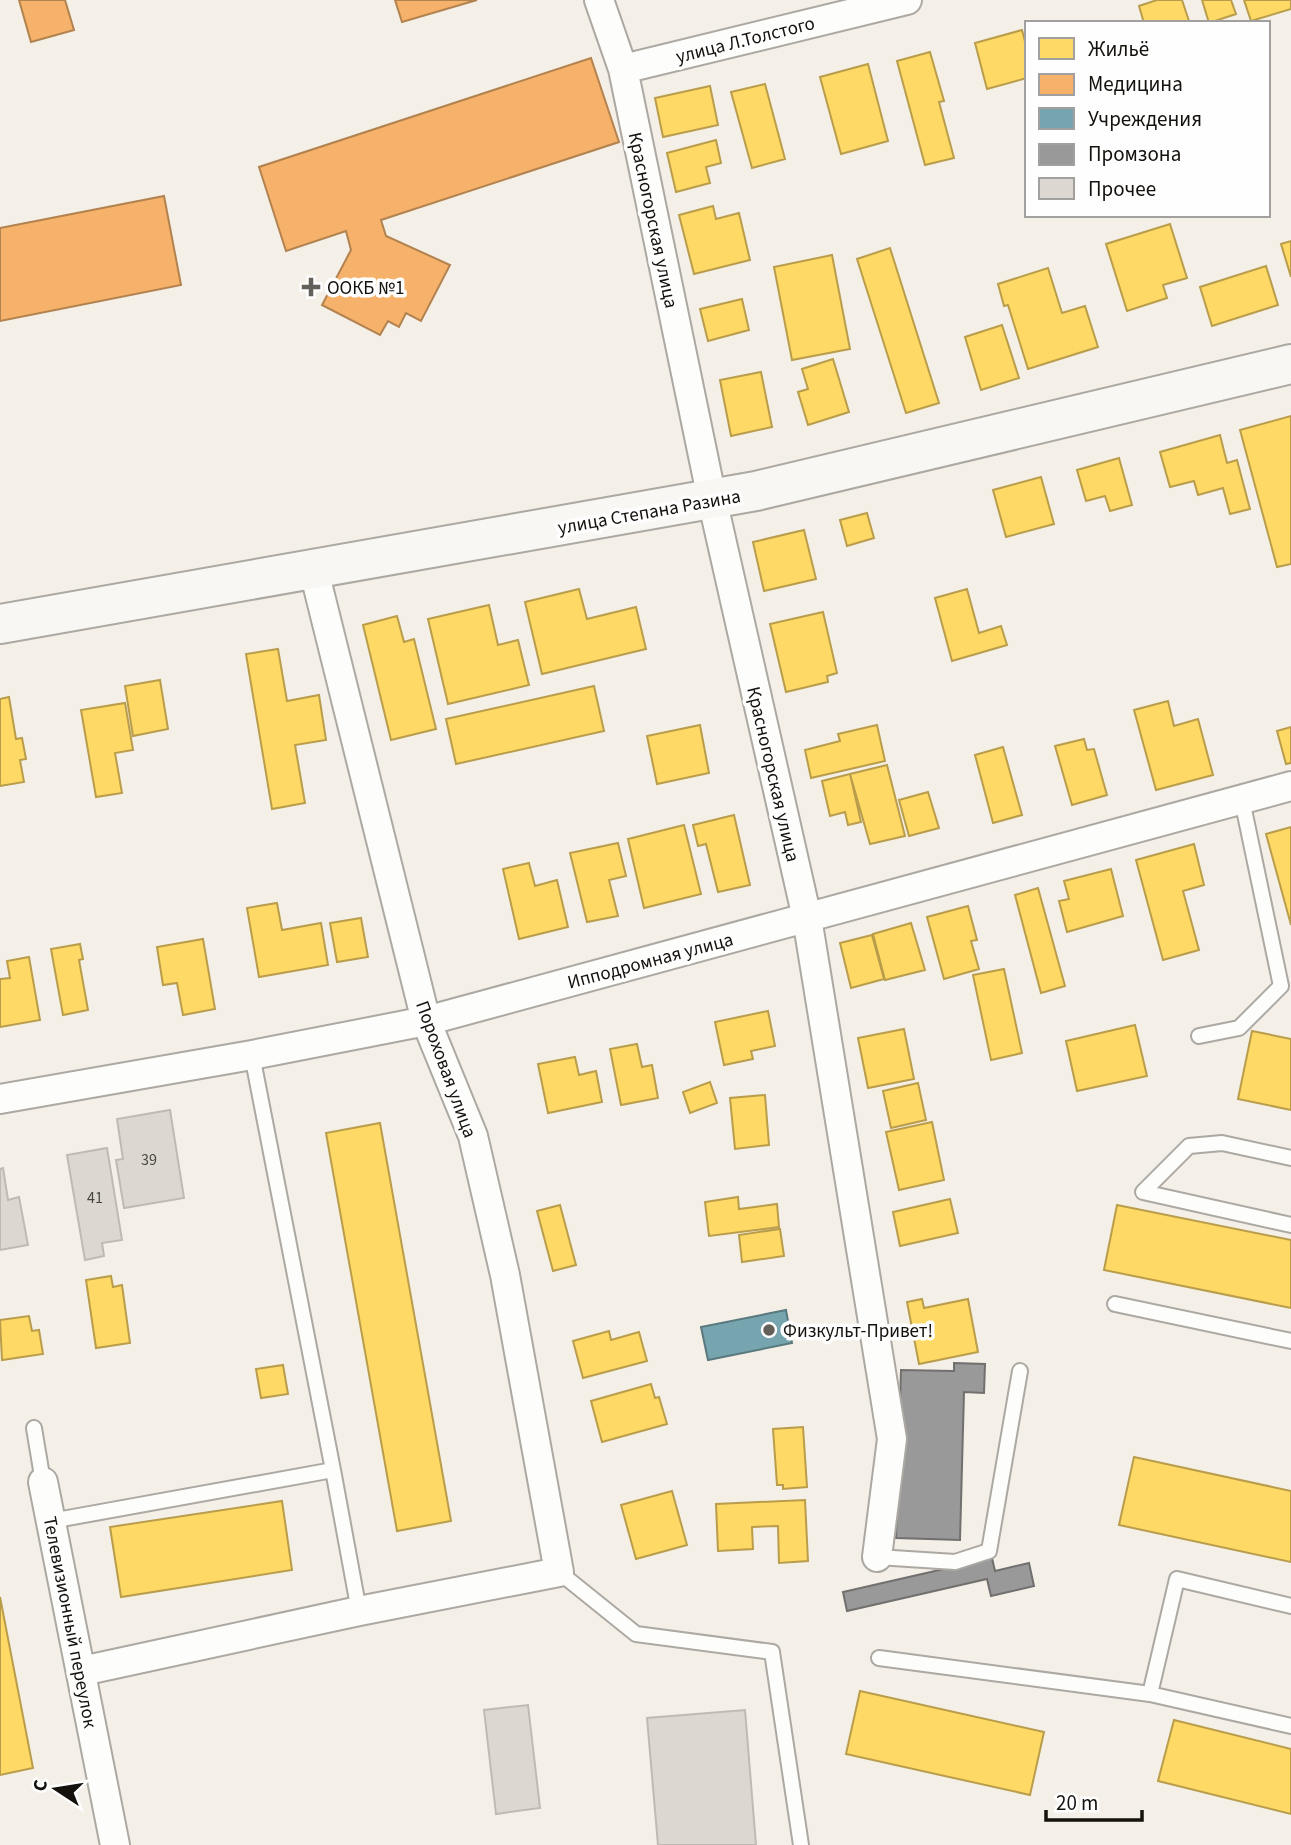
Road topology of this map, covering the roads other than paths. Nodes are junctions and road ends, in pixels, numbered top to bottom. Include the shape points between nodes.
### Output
1 (599, 0) edge
2 (907, 0) edge
3 (623, 69) junction
4 (1291, 364) edge
5 (712, 499) junction
6 (314, 571) junction
7 (0, 624) edge
8 (1291, 786) edge
9 (1242, 800) junction
10 (807, 918) junction
11 (426, 1021) junction
12 (1199, 1036) dead end
13 (252, 1055) junction
14 (0, 1099) edge
15 (1291, 1158) edge
16 (1291, 1225) edge
17 (1115, 1304) dead end
18 (1291, 1341) edge
19 (1020, 1370) dead end
20 (34, 1428) dead end
21 (333, 1470) junction
22 (43, 1482) joint
23 (51, 1521) junction
24 (877, 1557) joint
25 (559, 1572) junction
26 (1291, 1606) edge
27 (359, 1611) junction
28 (878, 1658) dead end
29 (82, 1671) junction
30 (1150, 1694) junction
31 (1291, 1726) edge
32 (115, 1845) edge
33 (801, 1845) edge

1 - 3 street, Красногорская улица
2 - 3 street, улица Л.Толстого
3 - 5 street, Красногорская улица
4 - 5 main road, улица Степана Разина
5 - 6 main road, улица Степана Разина
5 - 10 street, Красногорская улица
6 - 7 main road, улица Степана Разина
6 - 11 street, Пороховая улица
8 - 9 street, Ипподромная улица
9 - 10 street, Ипподромная улица
9 - 12 lane via 1281,986 1239,1028
10 - 11 street, Ипподромная улица
10 - 24 street, Красногорская улица via 892,1439
11 - 13 street, Ипподромная улица
11 - 25 street, Пороховая улица via 473,1136 505,1275
13 - 14 street, Ипподромная улица
13 - 21 lane
15 - 16 lane via 1222,1143 1189,1146 1143,1192
17 - 18 lane
19 - 24 lane via 989,1551 955,1562
20 - 22 lane
21 - 23 lane
21 - 27 lane
22 - 23 street, Телевизионный переулок
23 - 29 street, Телевизионный переулок
25 - 27 street
25 - 33 lane via 636,1634 772,1652
26 - 30 lane via 1177,1579
27 - 29 street
28 - 30 lane
29 - 32 street, Телевизионный переулок
30 - 31 lane

